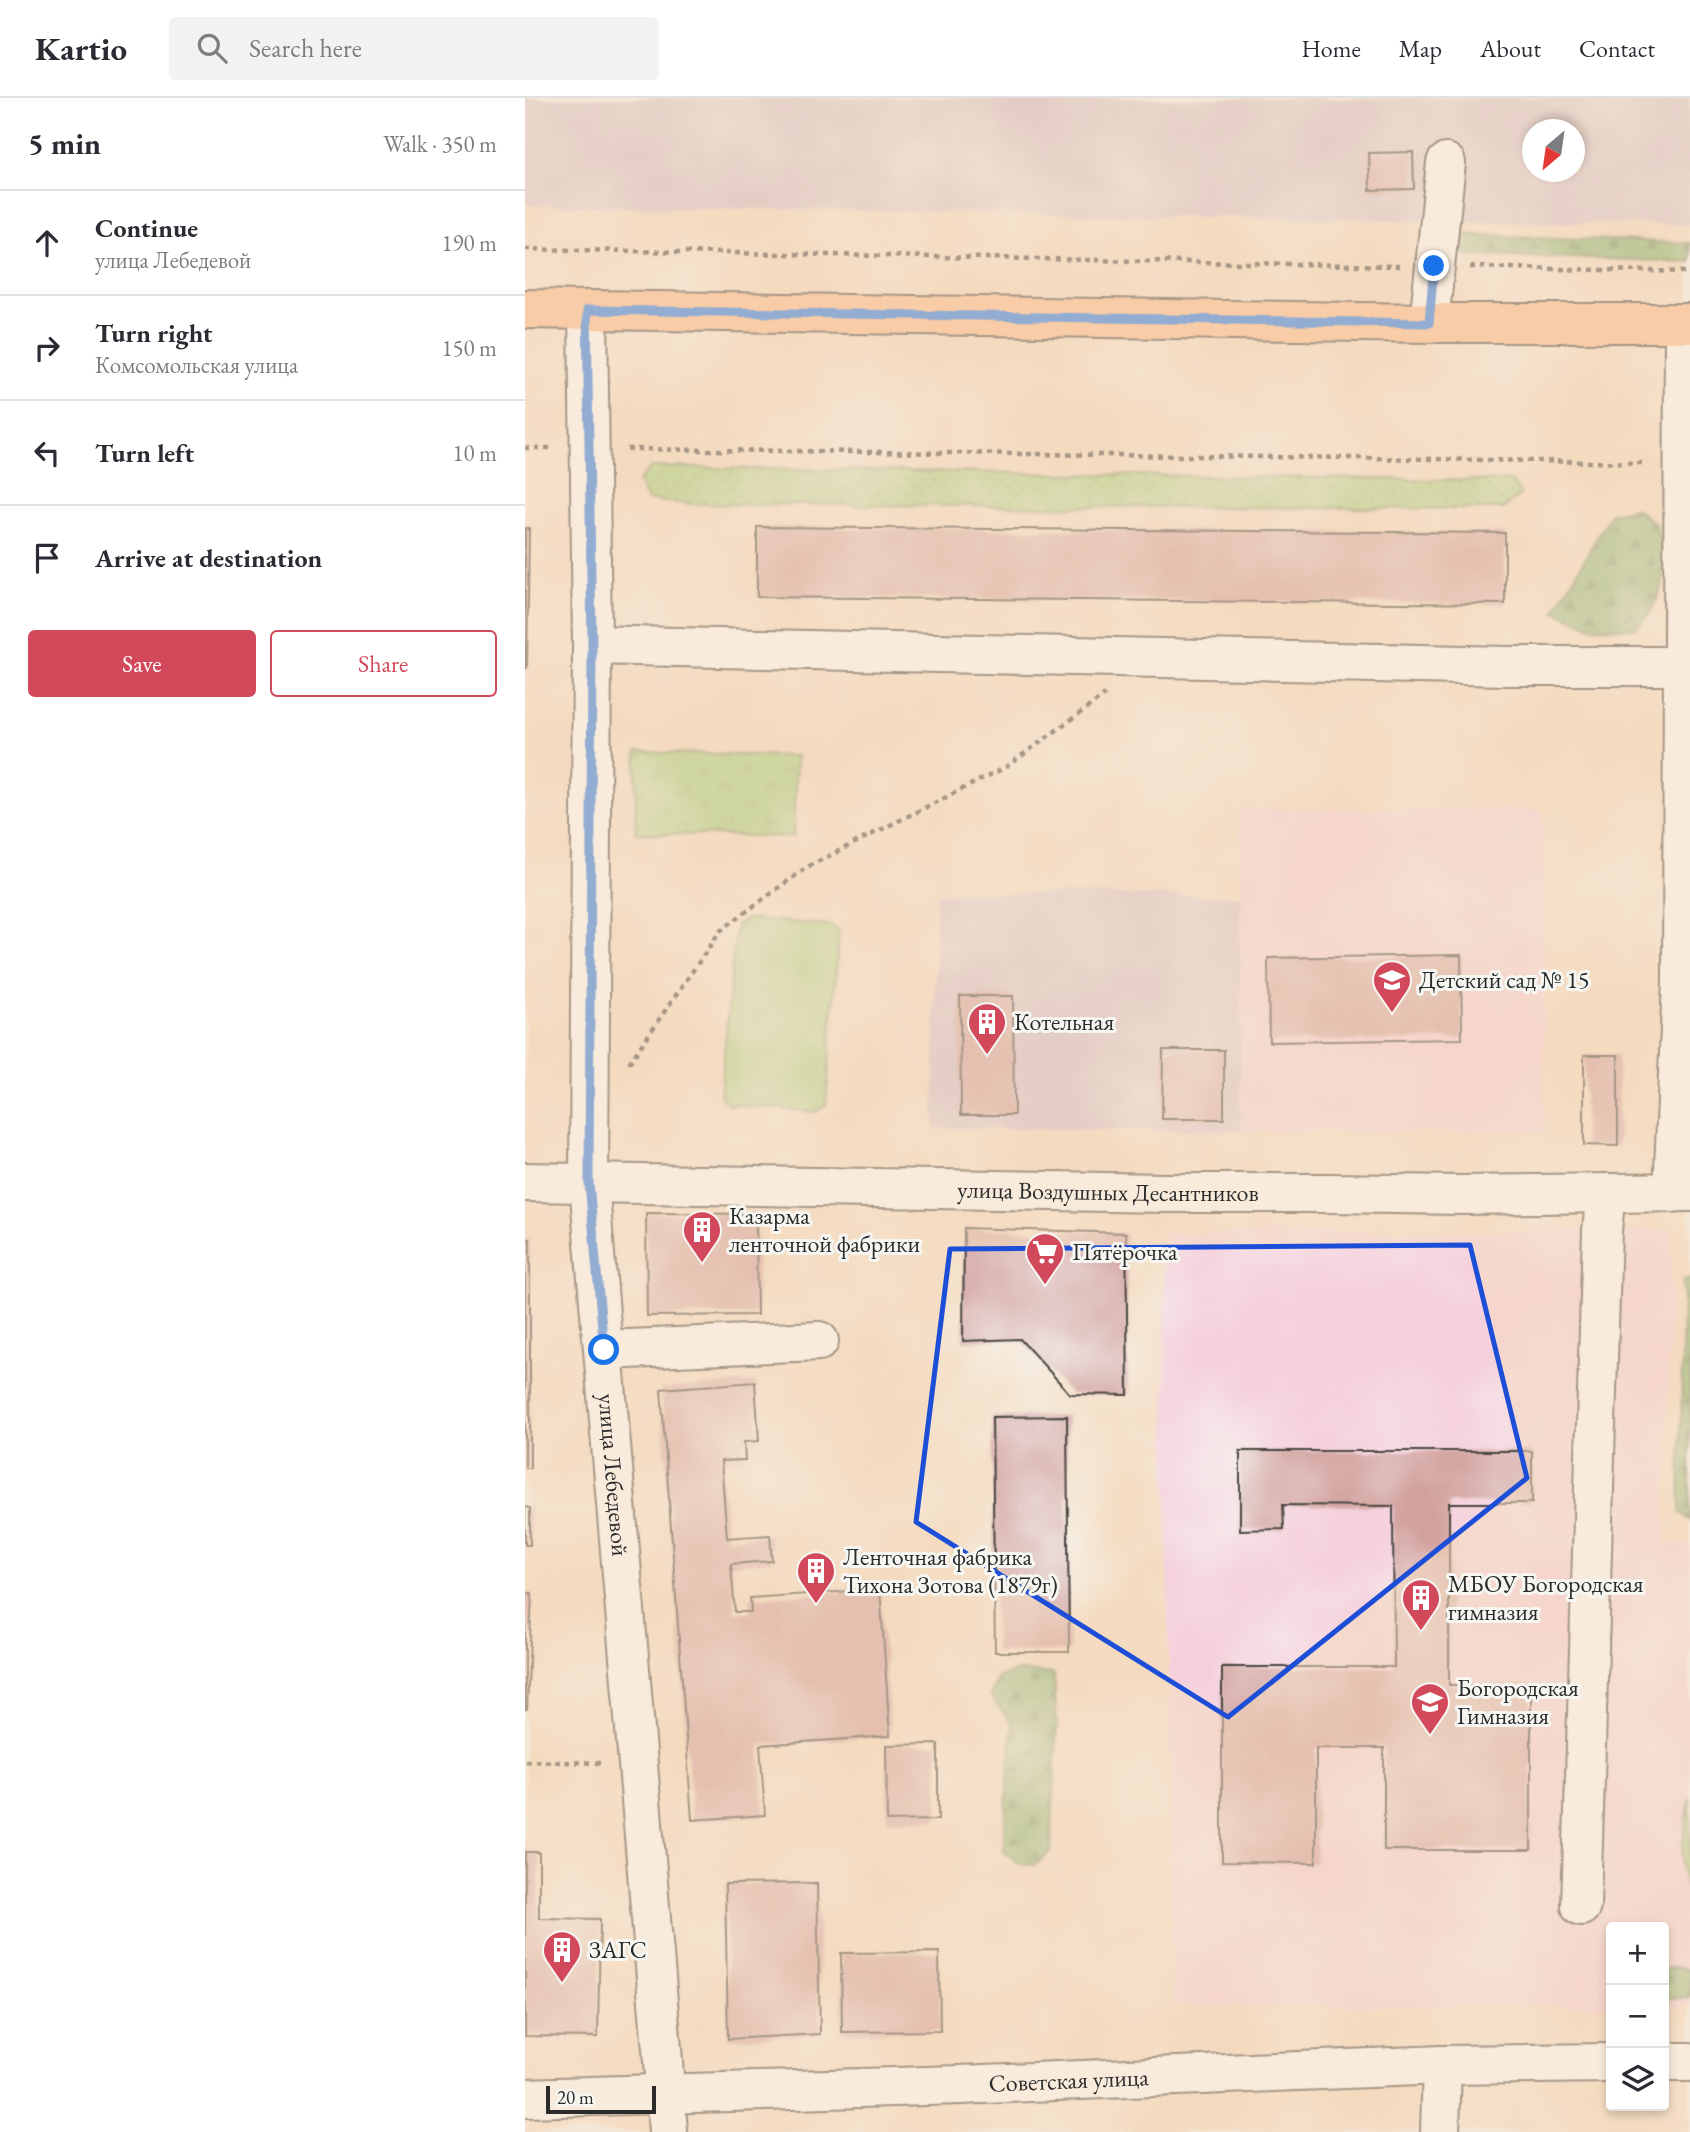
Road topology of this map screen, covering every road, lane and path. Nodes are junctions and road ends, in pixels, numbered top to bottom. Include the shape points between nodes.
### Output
1 (1445, 163) dead end
2 (525, 249) edge
3 (1434, 266) junction
4 (1690, 272) edge
5 (525, 309) edge
6 (587, 310) junction
7 (1429, 323) junction
8 (1687, 323) edge
9 (525, 448) edge
10 (590, 449) junction
11 (1685, 464) junction
12 (592, 645) junction
13 (1157, 658) junction
14 (1684, 666) junction
15 (628, 1064) dead end
16 (525, 1182) edge
17 (589, 1183) junction
18 (1682, 1192) edge
19 (1607, 1193) junction
20 (819, 1342) dead end
21 (604, 1350) junction
22 (525, 1761) edge
23 (639, 1764) junction
24 (1581, 1906) dead end
25 (1669, 2062) edge
26 (1690, 2062) edge
27 (1606, 2063) edge
28 (1442, 2065) junction
29 (666, 2093) junction
30 (525, 2098) edge
31 (668, 2132) edge
32 (1440, 2132) edge

1 - 3 street
2 - 3 path
3 - 4 path
3 - 7 street
5 - 6 main road
6 - 7 main road
6 - 10 street, улица Лебедевой
7 - 8 main road
8 - 11 street
9 - 10 path
10 - 11 path
10 - 12 street, улица Лебедевой
11 - 14 street
12 - 13 street
12 - 17 street, улица Лебедевой
13 - 14 street
13 - 15 path via 1006,767 807,867 721,930
14 - 18 street
16 - 17 street, улица Воздушных Десантников
17 - 19 street, улица Воздушных Десантников via 1166,1194
17 - 21 street, улица Лебедевой
18 - 19 street, улица Воздушных Десантников
19 - 24 street via 1602,1231
20 - 21 street
21 - 23 street, улица Лебедевой
22 - 23 path
23 - 29 street, улица Лебедевой
25 - 26 street
27 - 28 street, Советская улица
28 - 29 street, Советская улица
28 - 32 street
29 - 30 street, Советская улица
29 - 31 street, улица Лебедевой

